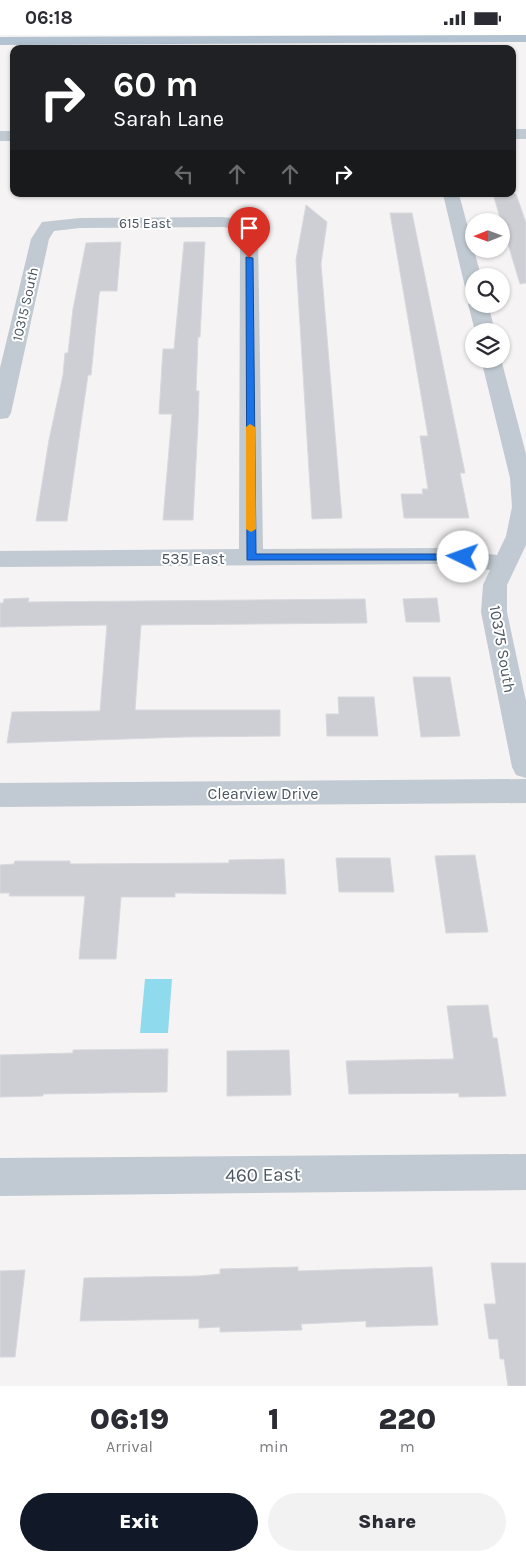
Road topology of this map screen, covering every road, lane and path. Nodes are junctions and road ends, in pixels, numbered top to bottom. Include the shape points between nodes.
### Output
1 (257, 38) edge
2 (526, 39) edge
3 (0, 41) edge
4 (452, 197) edge
5 (48, 226) joint
6 (469, 268) edge
7 (494, 368) edge
8 (0, 413) edge
9 (251, 557) junction
10 (0, 559) edge
11 (505, 564) junction
12 (526, 767) edge
13 (526, 791) edge
14 (0, 795) edge
15 (526, 1172) edge
16 (0, 1177) edge

1 - 2 main road
1 - 3 main road
4 - 6 street
5 - 8 street, 10315 South via 40,239
5 - 9 street, 615 East via 203,222 242,225 246,229 249,239
7 - 11 street, 10375 South via 521,478 524,507 518,536
9 - 10 street, 535 East
9 - 11 street, 535 East via 439,556
11 - 12 street, 10375 South via 495,585 494,612
13 - 14 street, Clearview Drive
15 - 16 street, 460 East

